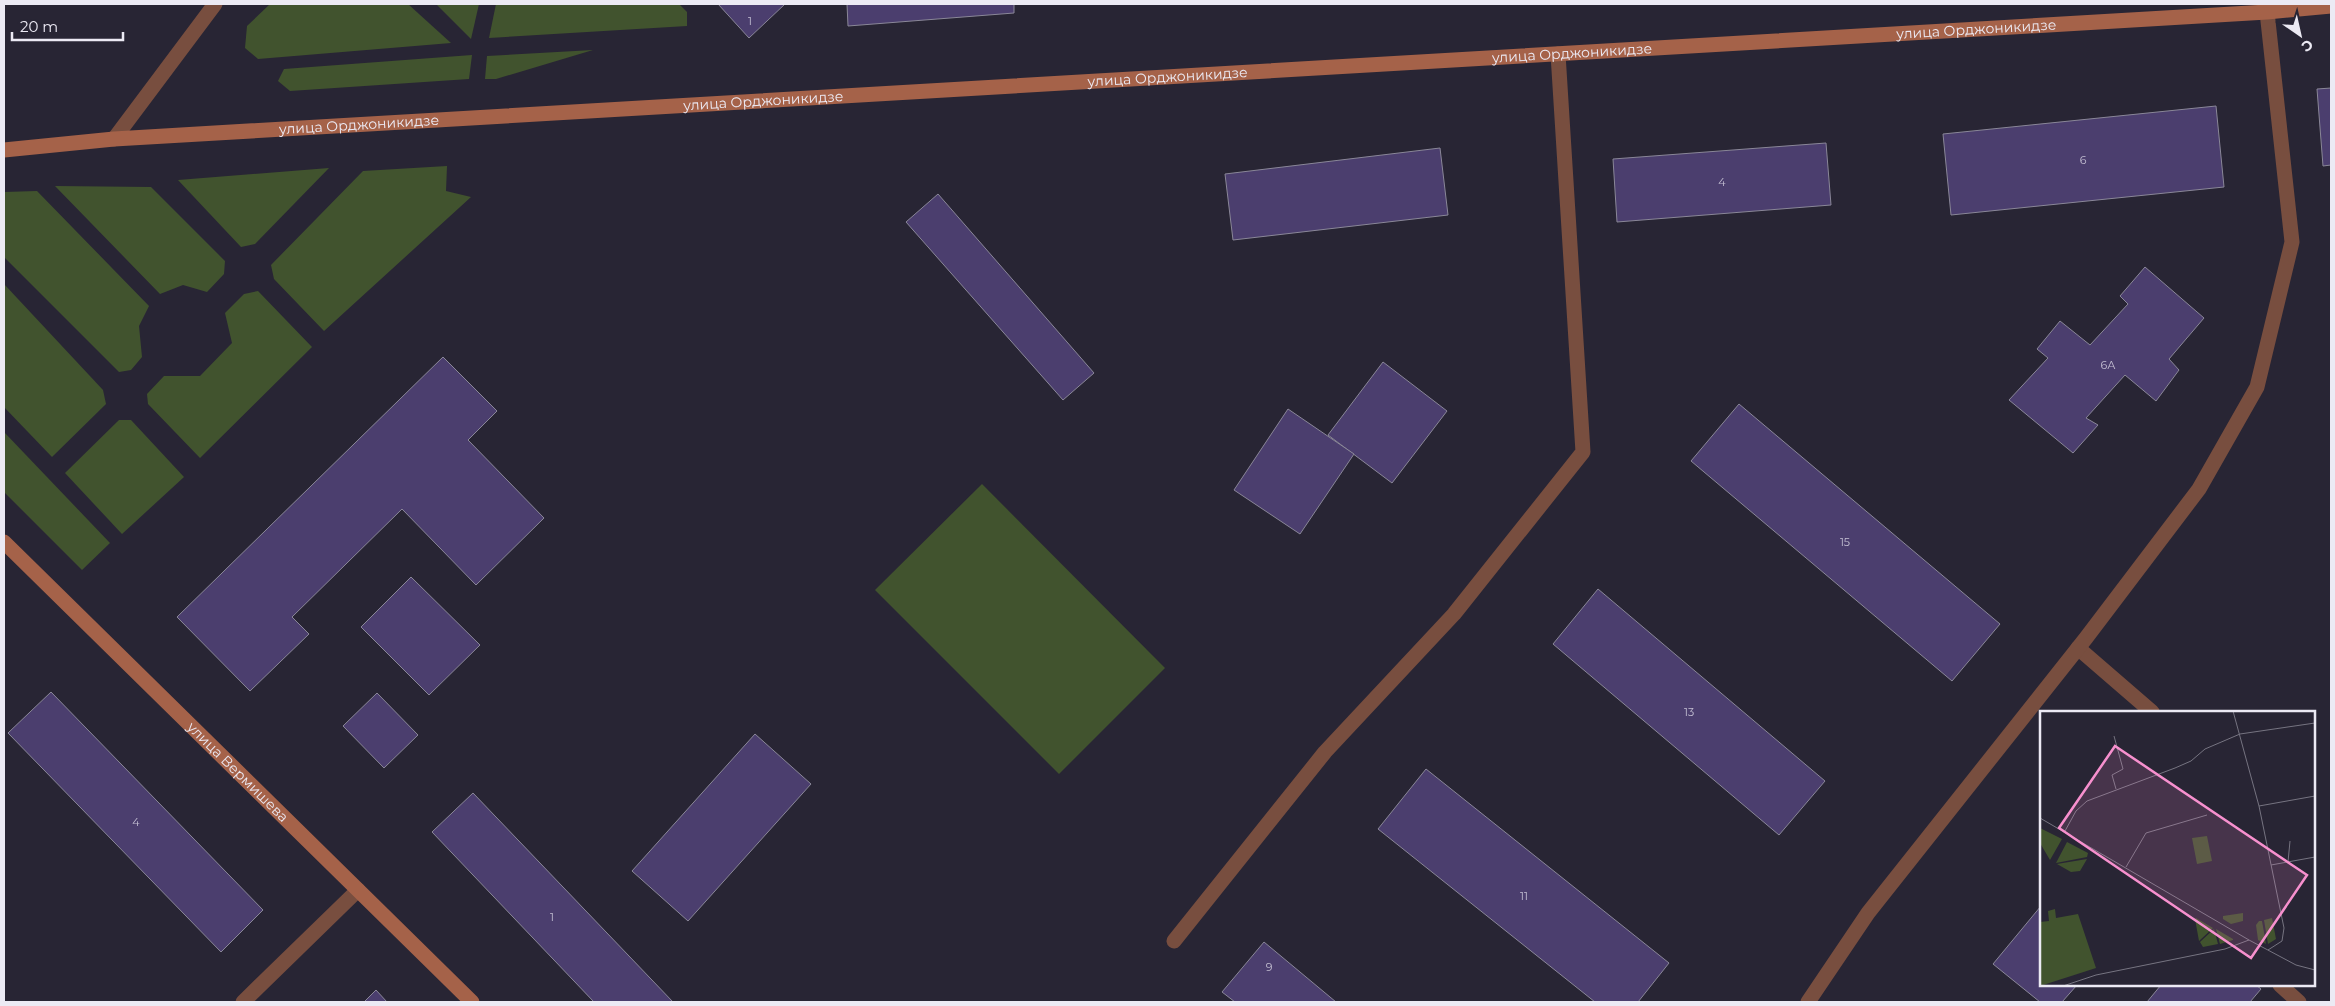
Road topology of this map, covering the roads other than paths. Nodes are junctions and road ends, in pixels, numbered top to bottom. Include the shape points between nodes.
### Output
1 (215, 4) edge
2 (2331, 6) edge
3 (2268, 12) junction
4 (1558, 54) junction
5 (114, 139) junction
6 (4, 150) edge
7 (4, 542) edge
8 (2078, 648) junction
9 (2151, 711) edge
10 (358, 890) junction
11 (1174, 940) dead end
12 (2281, 986) edge
13 (243, 1002) edge
14 (472, 1002) edge
15 (1808, 1002) edge
16 (2299, 1002) edge

1 - 5 street
2 - 3 street, улица Орджоникидзе
3 - 4 street, улица Орджоникидзе
3 - 8 street via 2292,242 2257,387 2199,489
4 - 5 street, улица Орджоникидзе
4 - 11 street via 1583,452 1454,614 1325,752
5 - 6 street, улица Орджоникидзе
7 - 10 street, улица Вермишева
8 - 9 street
8 - 15 street via 1868,913
10 - 13 street
10 - 14 street, улица Вермишева
12 - 16 street

